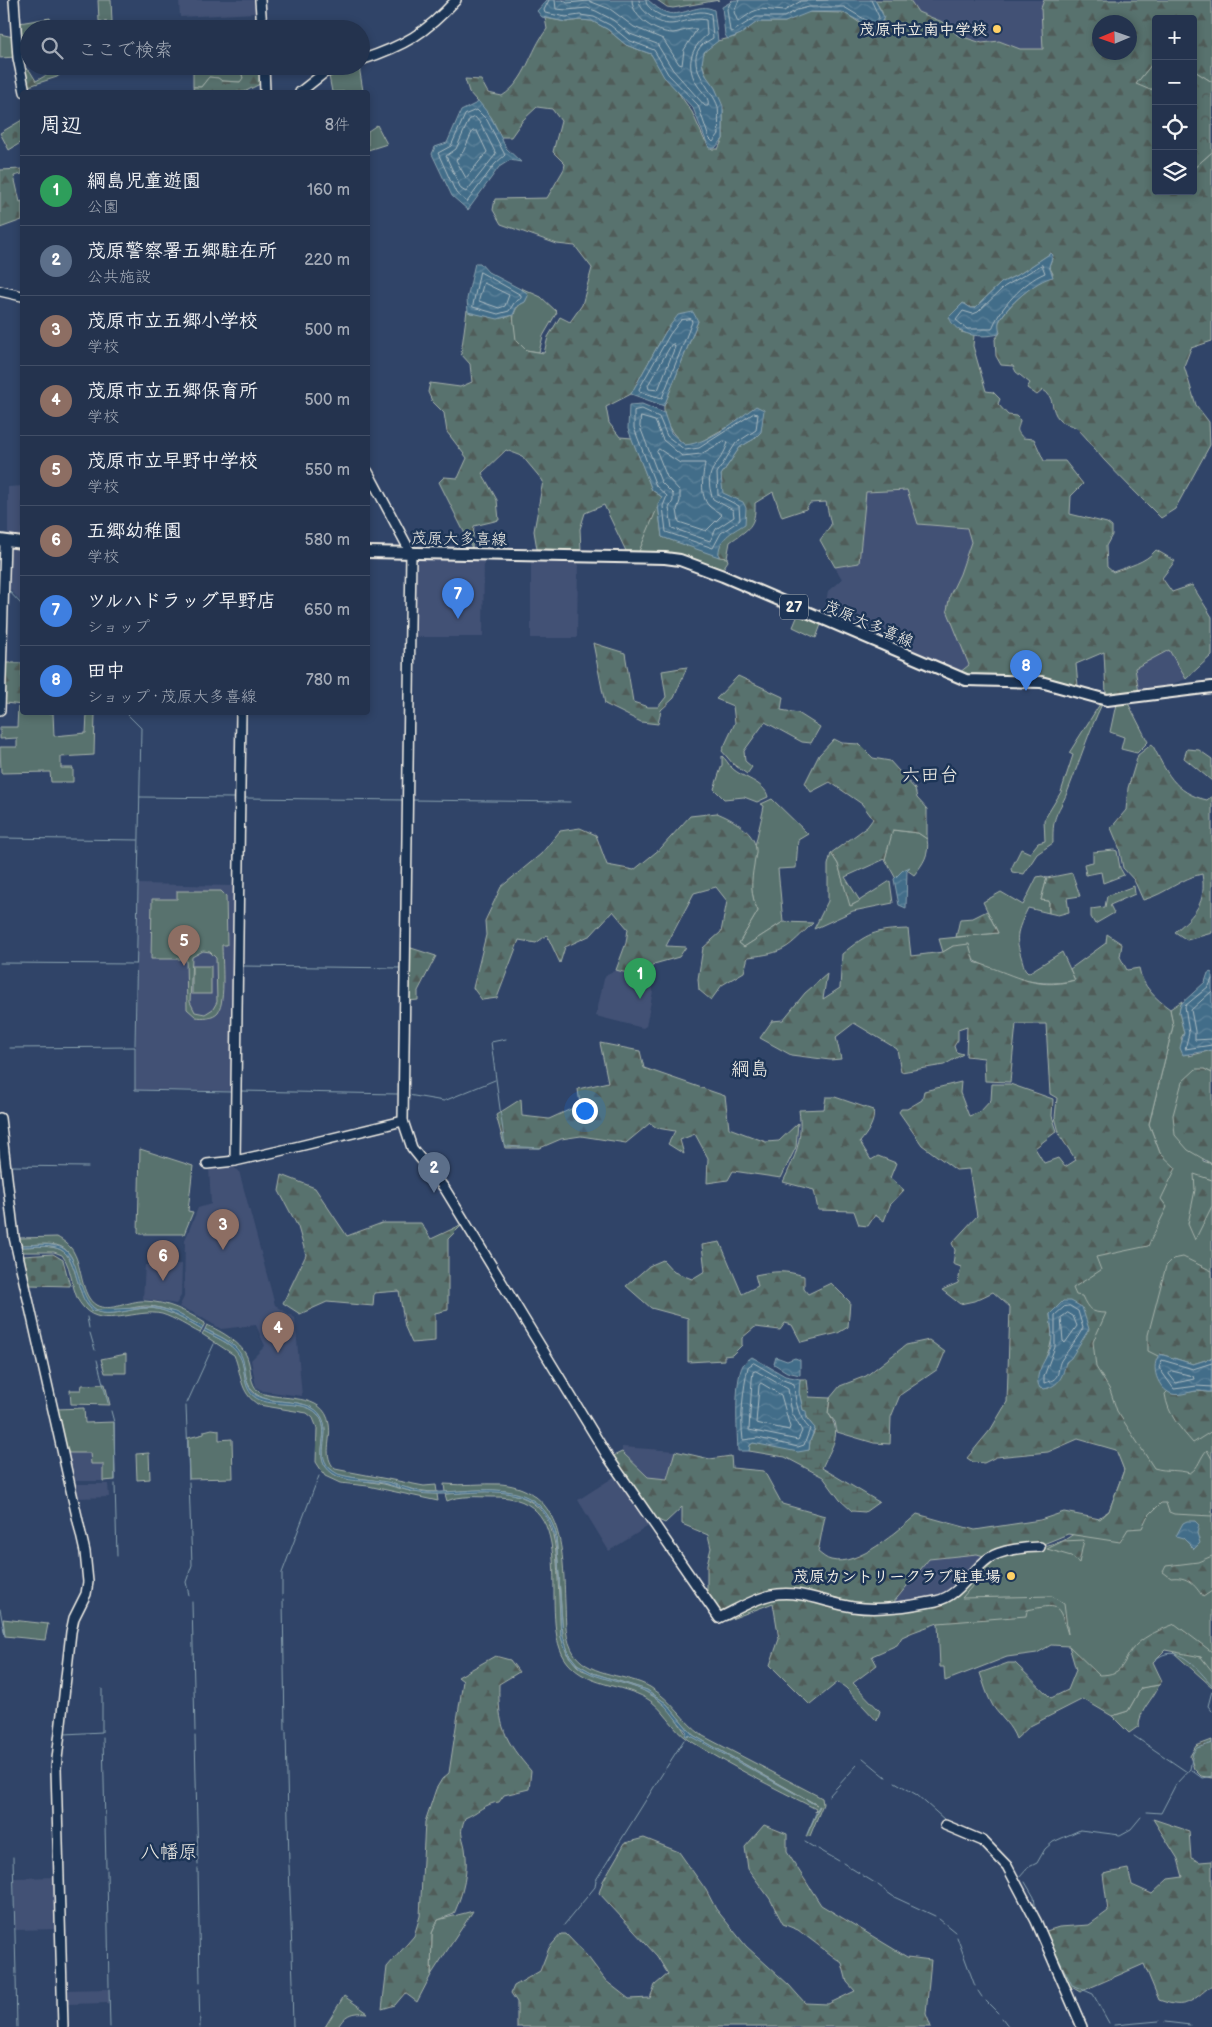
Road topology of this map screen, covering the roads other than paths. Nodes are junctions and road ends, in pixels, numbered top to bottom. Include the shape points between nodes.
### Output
1 (14, 0) edge
2 (260, 0) edge
3 (456, 0) edge
4 (261, 20) edge
5 (370, 56) edge
6 (20, 66) edge
7 (22, 75) edge
8 (264, 75) edge
9 (320, 75) edge
10 (26, 90) edge
11 (265, 90) edge
12 (302, 90) edge
13 (0, 291) edge
14 (20, 296) edge
15 (370, 476) edge
16 (3, 540) edge
17 (20, 543) edge
18 (370, 552) edge
19 (411, 553) junction
20 (1212, 687) edge
21 (0, 710) edge
22 (241, 715) edge
23 (0, 1118) edge
24 (403, 1121) junction
25 (235, 1161) junction
26 (207, 1164) dead end
27 (1040, 1547) dead end
28 (945, 1825) dead end
29 (63, 2027) edge
30 (1082, 2027) edge

1 - 6 street
2 - 4 street
3 - 5 street via 415,38
7 - 10 street
8 - 11 street
9 - 12 street
13 - 14 street
15 - 19 street
16 - 17 main road
16 - 21 street
18 - 19 main road, 茂原大多喜線 / 27
19 - 20 main road, 茂原大多喜線 / 27 via 680,560 966,680 1041,682 1107,700
19 - 24 street
22 - 25 street
23 - 29 street via 14,1237 72,1489 88,1574 86,1594 71,1632 56,1768
24 - 25 street
24 - 27 street via 412,1148 445,1189 608,1457 719,1618 773,1594 806,1594 833,1603 867,1608 938,1600 953,1594 989,1558
25 - 26 street
28 - 30 street via 983,1842 1007,1866 1036,1921

